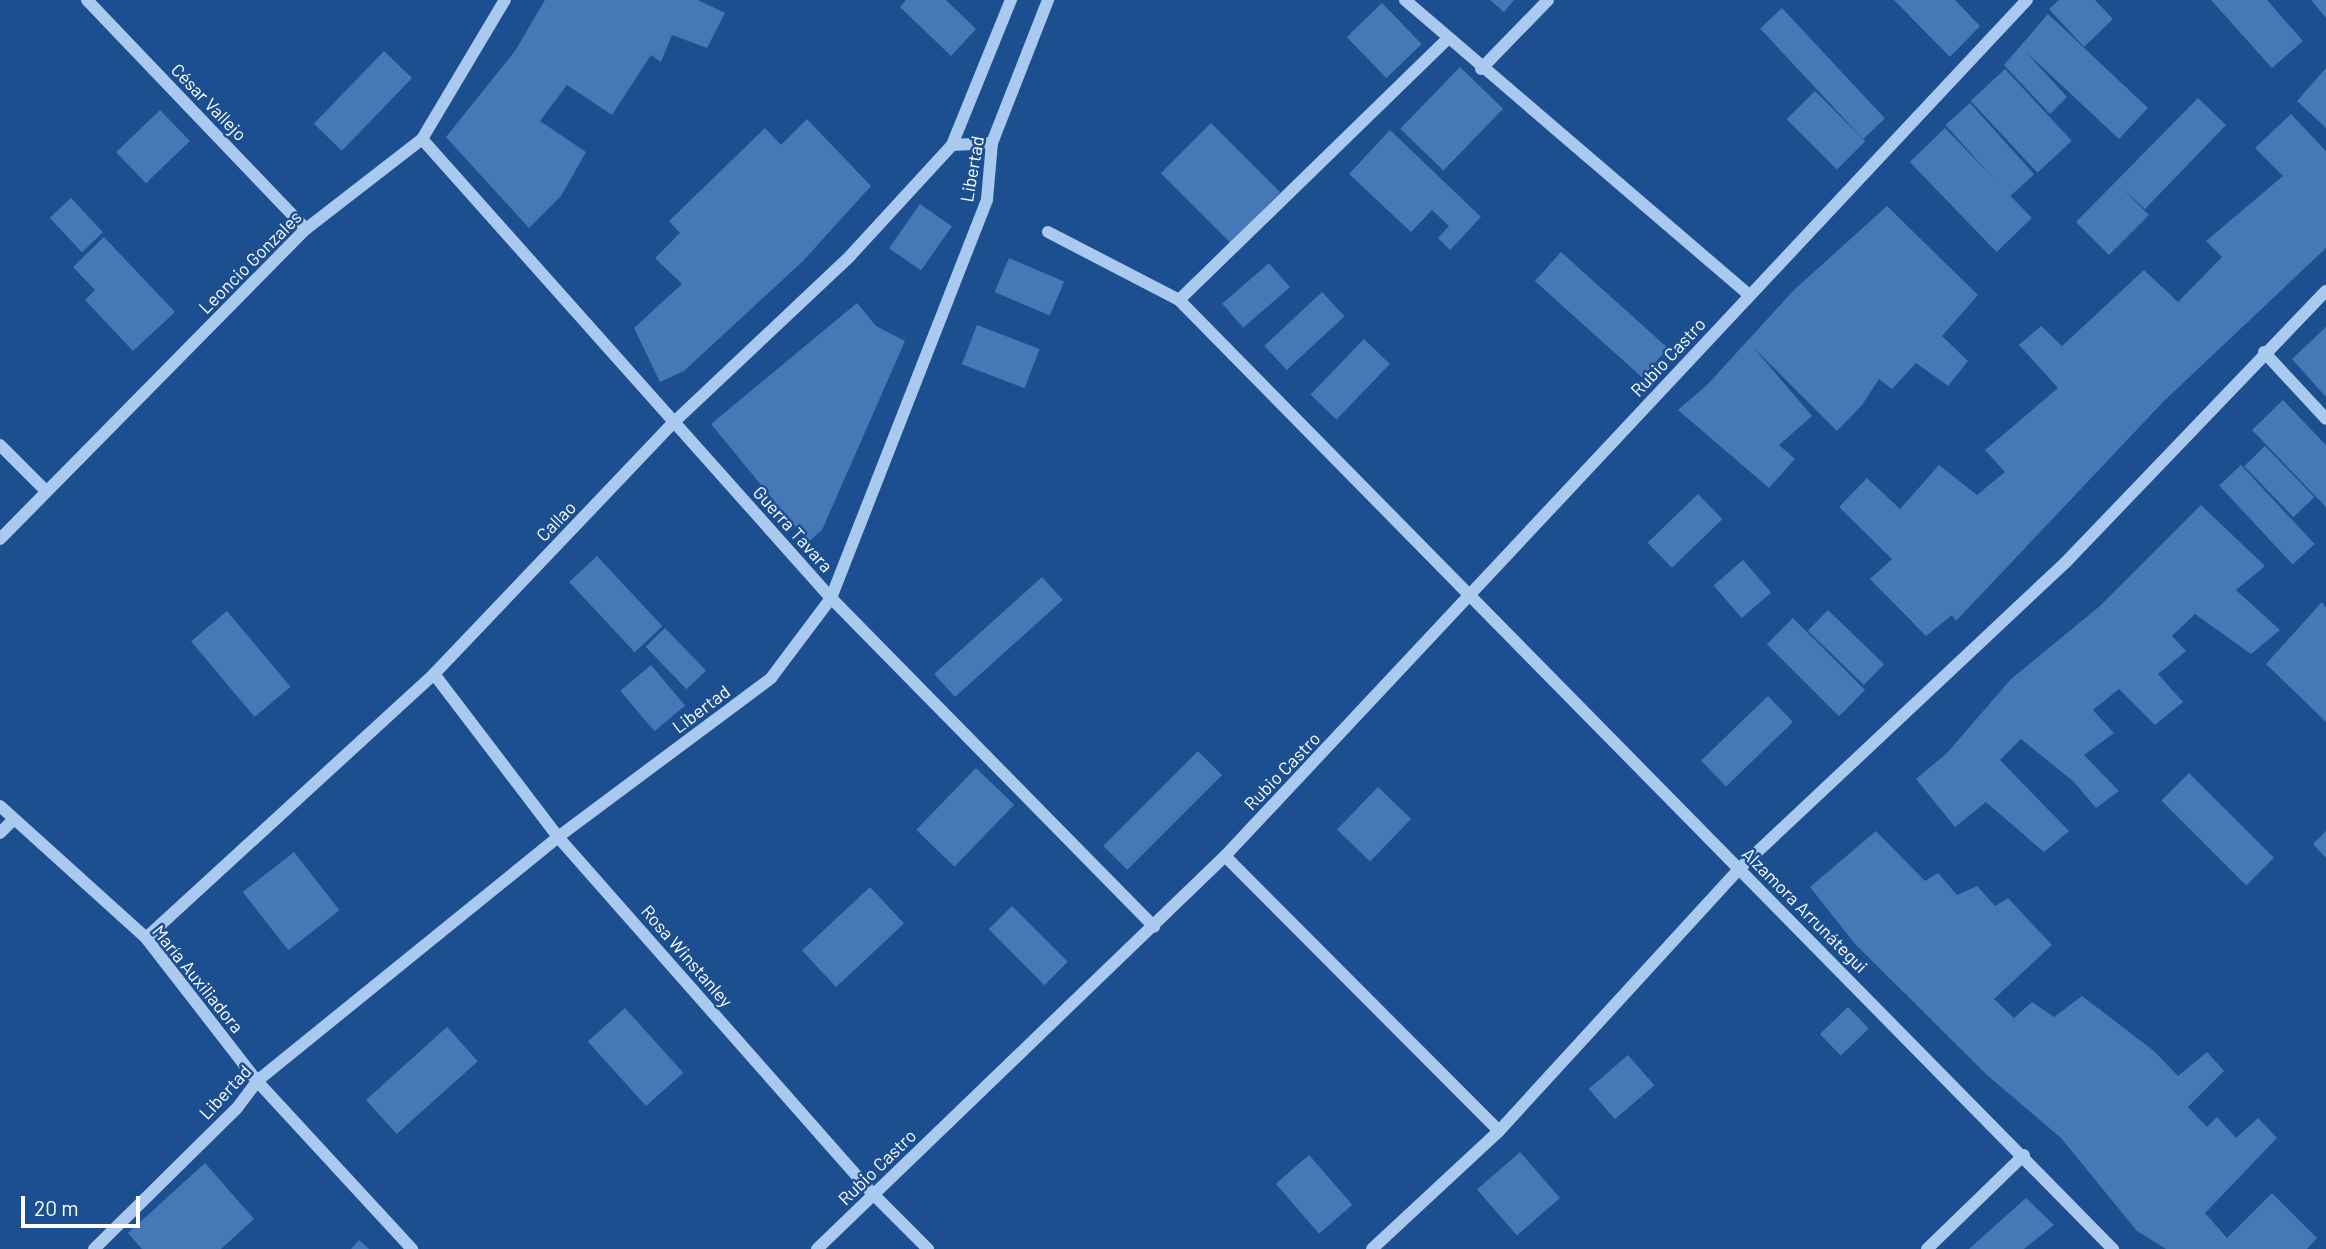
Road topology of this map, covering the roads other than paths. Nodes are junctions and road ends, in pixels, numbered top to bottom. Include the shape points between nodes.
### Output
1 (87, 0) edge
2 (505, 0) edge
3 (1012, 0) edge
4 (1048, 0) edge
5 (1405, 0) edge
6 (1548, 0) edge
7 (2027, 0) edge
8 (1448, 38) junction
9 (1481, 69) junction
10 (422, 139) junction
11 (992, 143) junction
12 (952, 145) junction
13 (306, 229) junction
14 (1048, 232) dead end
15 (2326, 291) edge
16 (1749, 295) junction
17 (1179, 300) junction
18 (2264, 352) junction
19 (2326, 419) edge
20 (673, 423) junction
21 (0, 445) edge
22 (46, 491) junction
23 (0, 539) edge
24 (1473, 596) junction
25 (831, 598) junction
26 (434, 674) junction
27 (0, 806) edge
28 (13, 820) junction
29 (0, 833) edge
30 (558, 837) junction
31 (1226, 856) junction
32 (1740, 869) junction
33 (1154, 927) junction
34 (146, 938) junction
35 (257, 1081) junction
36 (1499, 1132) junction
37 (2024, 1155) junction
38 (873, 1194) junction
39 (94, 1249) edge
40 (412, 1249) edge
41 (817, 1249) edge
42 (928, 1249) edge
43 (1372, 1249) edge
44 (1927, 1249) edge
45 (2113, 1249) edge

1 - 13 street, César Vallejo
2 - 10 street, Leoncio Gonzales
3 - 12 street, Callao
4 - 11 street, Libertad
5 - 8 street
6 - 9 street
7 - 16 street, Rubio Castro
8 - 9 street
8 - 17 street
9 - 16 street
10 - 13 street, Leoncio Gonzales
10 - 20 street, Guerra Tavara
11 - 12 street
11 - 25 street, Libertad via 987,199
12 - 20 street, Callao via 850,257
13 - 22 street, Leoncio Gonzales
14 - 17 street, Alzamora Arrunátegui
15 - 18 street
16 - 24 street, Rubio Castro
17 - 24 street, Alzamora Arrunátegui
18 - 19 street
18 - 32 street via 2065,563
20 - 25 street, Guerra Tavara
20 - 26 street, Callao
21 - 22 street
22 - 23 street, Leoncio Gonzales
24 - 31 street, Rubio Castro
24 - 32 street, Alzamora Arrunátegui
25 - 30 street, Libertad via 771,678
25 - 33 street, Guerra Tavara
26 - 30 street, Rosa Winstanley
26 - 34 street, Callao
27 - 28 street, María Auxiliadora
28 - 29 street
28 - 34 street, María Auxiliadora
30 - 35 street, Libertad
30 - 38 street, Rosa Winstanley
31 - 33 street, Rubio Castro
31 - 36 street
32 - 36 street
32 - 37 street, Alzamora Arrunátegui
33 - 38 street, Rubio Castro
34 - 35 street, María Auxiliadora
35 - 39 street, Libertad via 237,1108
35 - 40 street, María Auxiliadora
36 - 43 street
37 - 44 street
37 - 45 street, Alzamora Arrunátegui
38 - 41 street, Rubio Castro
38 - 42 street, Rosa Winstanley

